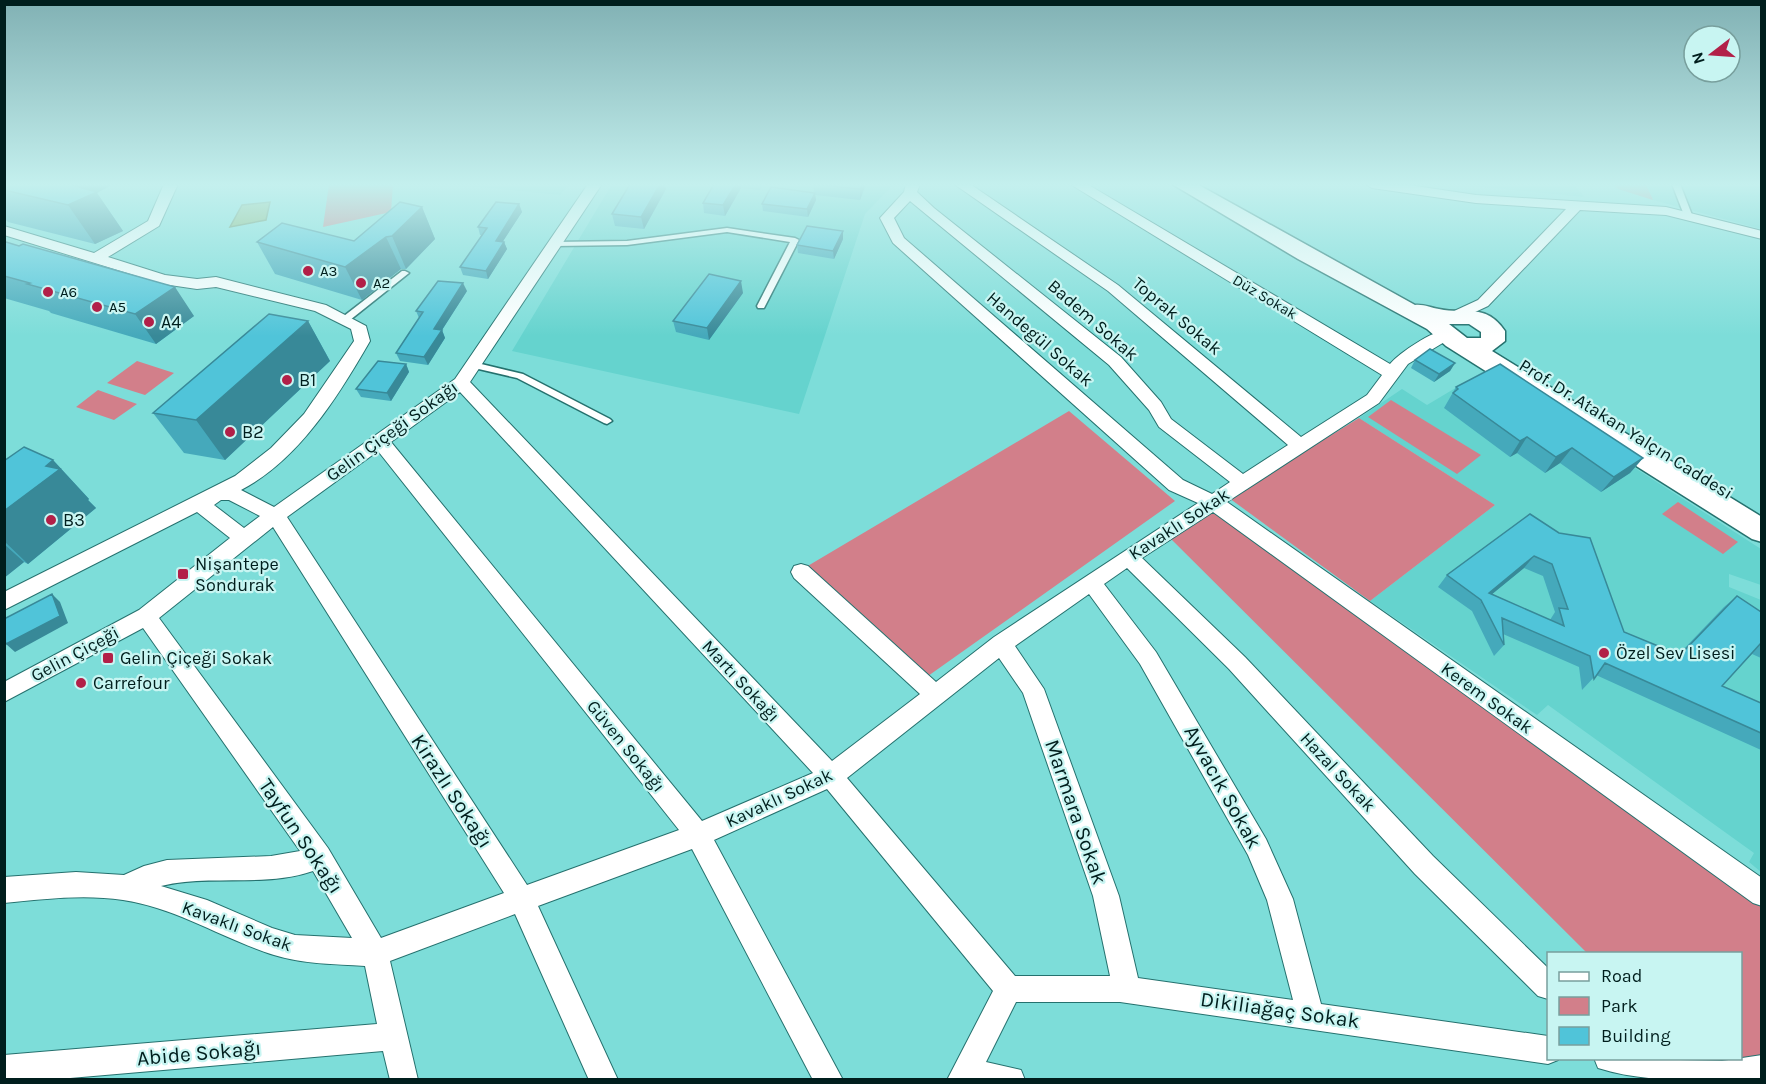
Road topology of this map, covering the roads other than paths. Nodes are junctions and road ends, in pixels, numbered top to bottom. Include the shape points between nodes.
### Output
1 (19, 235) edge
2 (135, 235) edge
3 (560, 235) edge
4 (692, 235) edge
5 (758, 235) edge
6 (895, 235) edge
7 (956, 235) edge
8 (1035, 235) edge
9 (1161, 235) edge
10 (1272, 235) edge
11 (1549, 235) edge
12 (554, 244) junction
13 (71, 250) junction
14 (41, 258) edge
15 (96, 258) junction
16 (405, 273) dead end
17 (1483, 303) junction
18 (761, 306) dead end
19 (347, 318) junction
20 (1450, 328) junction
21 (1491, 334) junction
22 (473, 365) junction
23 (1392, 374) junction
24 (461, 383) junction
25 (607, 421) dead end
26 (380, 441) junction
27 (1301, 446) junction
28 (1243, 483) junction
29 (212, 496) junction
30 (1213, 502) junction
31 (1761, 513) edge
32 (276, 516) junction
33 (1761, 531) edge
34 (244, 538) junction
35 (1128, 557) junction
36 (801, 573) dead end
37 (1091, 582) junction
38 (4, 602) edge
39 (146, 616) junction
40 (1001, 643) junction
41 (4, 693) edge
42 (936, 695) junction
43 (831, 776) junction
44 (698, 835) junction
45 (319, 856) junction
46 (125, 888) junction
47 (4, 890) edge
48 (1761, 894) edge
49 (521, 898) junction
50 (375, 953) junction
51 (1547, 985) edge
52 (1009, 989) junction
53 (1127, 990) junction
54 (1310, 1014) junction
55 (394, 1036) junction
56 (1547, 1050) edge
57 (1623, 1060) edge
58 (4, 1069) edge
59 (1761, 1069) edge
60 (963, 1076) edge
61 (1700, 1078) edge
62 (404, 1080) edge
63 (604, 1080) edge
64 (829, 1080) edge
65 (1011, 1080) edge

1 - 13 street
2 - 15 street
3 - 12 street, Gelin Çiçeği Sokağı
4 - 12 lane via 627,243
5 - 18 lane via 795,240
6 - 30 street, Handegül Sokak via 1176,485
7 - 28 street, Badem Sokak via 1114,361 1155,406 1165,423
8 - 27 street, Toprak Sokak via 1113,288
9 - 23 street, Düz Sokak
10 - 20 main road, Prof. Dr. Atakan Yalçın Caddesi via 1397,305
11 - 17 street
12 - 22 street, Gelin Çiçeği Sokağı
13 - 14 street
13 - 15 street
15 - 19 street via 182,283 216,282
16 - 19 lane
17 - 20 street, Kavaklı Sokak
17 - 21 street
19 - 29 street via 358,326 362,341 293,439 268,463
20 - 21 main road via 1482,346
20 - 23 street, Kavaklı Sokak via 1402,360
20 - 33 main road, Prof. Dr. Atakan Yalçın Caddesi
21 - 31 main road, Prof. Dr. Atakan Yalçın Caddesi via 1528,369
22 - 24 street, Gelin Çiçeği Sokağı
22 - 25 lane via 519,376
23 - 27 street, Kavaklı Sokak via 1373,399
24 - 26 street, Gelin Çiçeği Sokağı
24 - 43 street, Martı Sokağı
26 - 32 street, Gelin Çiçeği Sokağı
26 - 44 street, Güven Sokağı
27 - 28 street, Kavaklı Sokak
28 - 30 street, Kavaklı Sokak
29 - 32 street via 232,493
29 - 34 street via 204,507
29 - 38 street
30 - 35 street, Kavaklı Sokak
30 - 48 street, Kerem Sokak
32 - 34 street, Gelin Çiçeği Sokağı
32 - 49 street, Kirazlı Sokağı
34 - 39 street, Gelin Çiçeği Sokağı
35 - 37 street, Kavaklı Sokak
35 - 51 street, Hazal Sokak via 1237,663 1424,865
36 - 42 street
37 - 40 street, Kavaklı Sokak
37 - 54 street, Ayvacık Sokak via 1148,658 1257,847 1280,899
39 - 41 street, Gelin Çiçeği
39 - 45 street, Tayfun Sokağı
40 - 42 street, Kavaklı Sokak
40 - 53 street, Marmara Sokak via 1033,689 1106,896
42 - 43 street, Kavaklı Sokak
43 - 44 street, Kavaklı Sokak
43 - 52 street, Martı Sokağı
44 - 49 street, Kavaklı Sokak
44 - 64 street, Güven Sokağı
45 - 46 street via 286,868 151,875
45 - 50 street, Tayfun Sokağı
46 - 47 street, Kavaklı Sokak via 76,884
46 - 50 street, Kavaklı Sokak via 207,913 295,948
49 - 50 street, Kavaklı Sokak
49 - 63 street, Kirazlı Sokağı
50 - 55 street, Tayfun Sokağı
52 - 53 street, Dikiliağaç Sokak
52 - 60 street
53 - 54 street, Dikiliağaç Sokak
54 - 56 street, Dikiliağaç Sokak
55 - 58 street, Abide Sokağı
55 - 62 street, Tayfun Sokağı
57 - 61 street
59 - 61 street via 1739,1076
60 - 65 street

